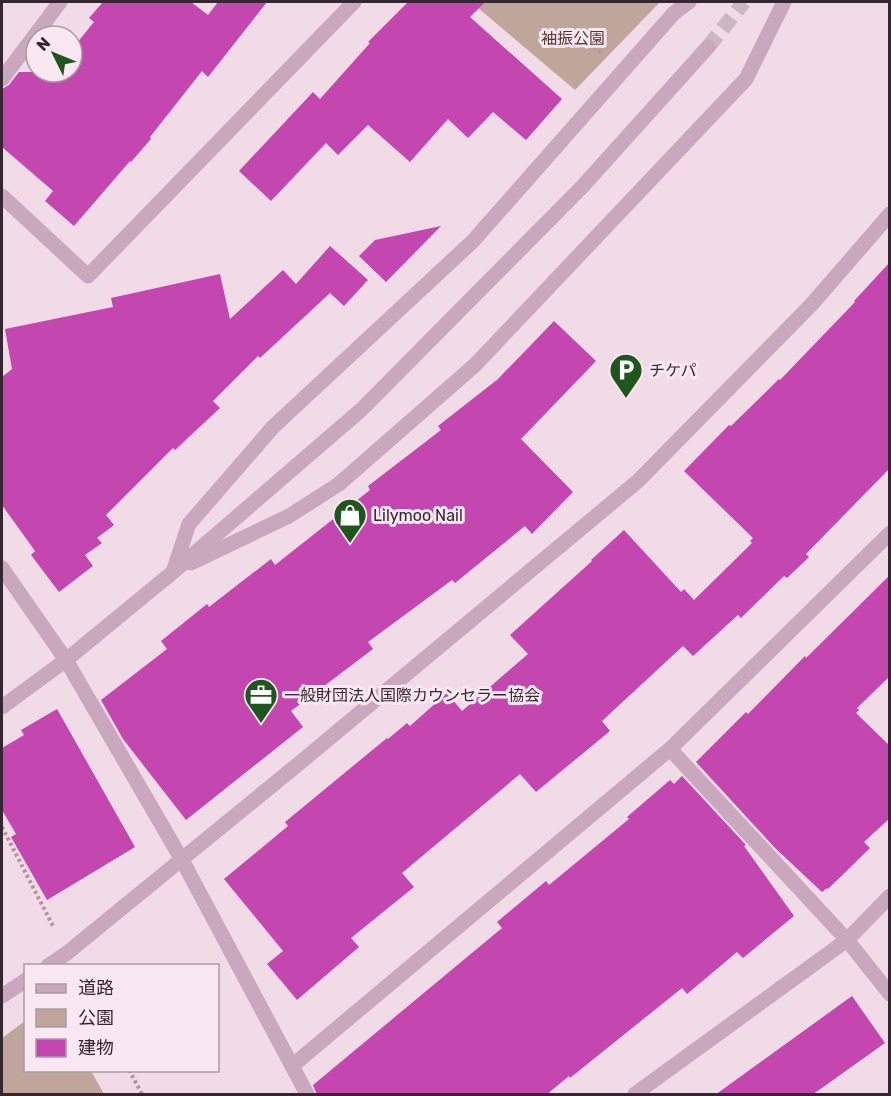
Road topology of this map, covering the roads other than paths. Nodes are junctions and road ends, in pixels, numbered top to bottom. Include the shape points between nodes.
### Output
1 (60, 2) edge
2 (354, 2) edge
3 (689, 2) edge
4 (784, 2) edge
5 (708, 47) tunnel mouth
6 (2, 80) edge
7 (2, 195) edge
8 (890, 213) edge
9 (890, 533) edge
10 (2, 568) edge
11 (172, 572) junction
12 (66, 660) junction
13 (2, 707) edge
14 (670, 749) junction
15 (182, 860) junction
16 (890, 896) edge
17 (847, 940) junction
18 (51, 964) edge
19 (24, 981) edge
20 (890, 994) edge
21 (2, 996) edge
22 (292, 1066) junction
23 (307, 1095) edge
24 (635, 1095) edge

1 - 6 street
2 - 7 street via 88,276
3 - 11 street via 674,13 473,241 273,427 189,524
4 - 11 street via 746,79 475,365 339,484 289,516
5 - 11 street via 582,187 360,410
8 - 15 street via 812,304 638,482
9 - 14 street
10 - 12 street
11 - 12 street
12 - 13 street
12 - 15 street
14 - 17 street
14 - 22 street
15 - 18 street
15 - 22 street
16 - 17 street
17 - 20 street
17 - 24 street
19 - 21 street
22 - 23 street

